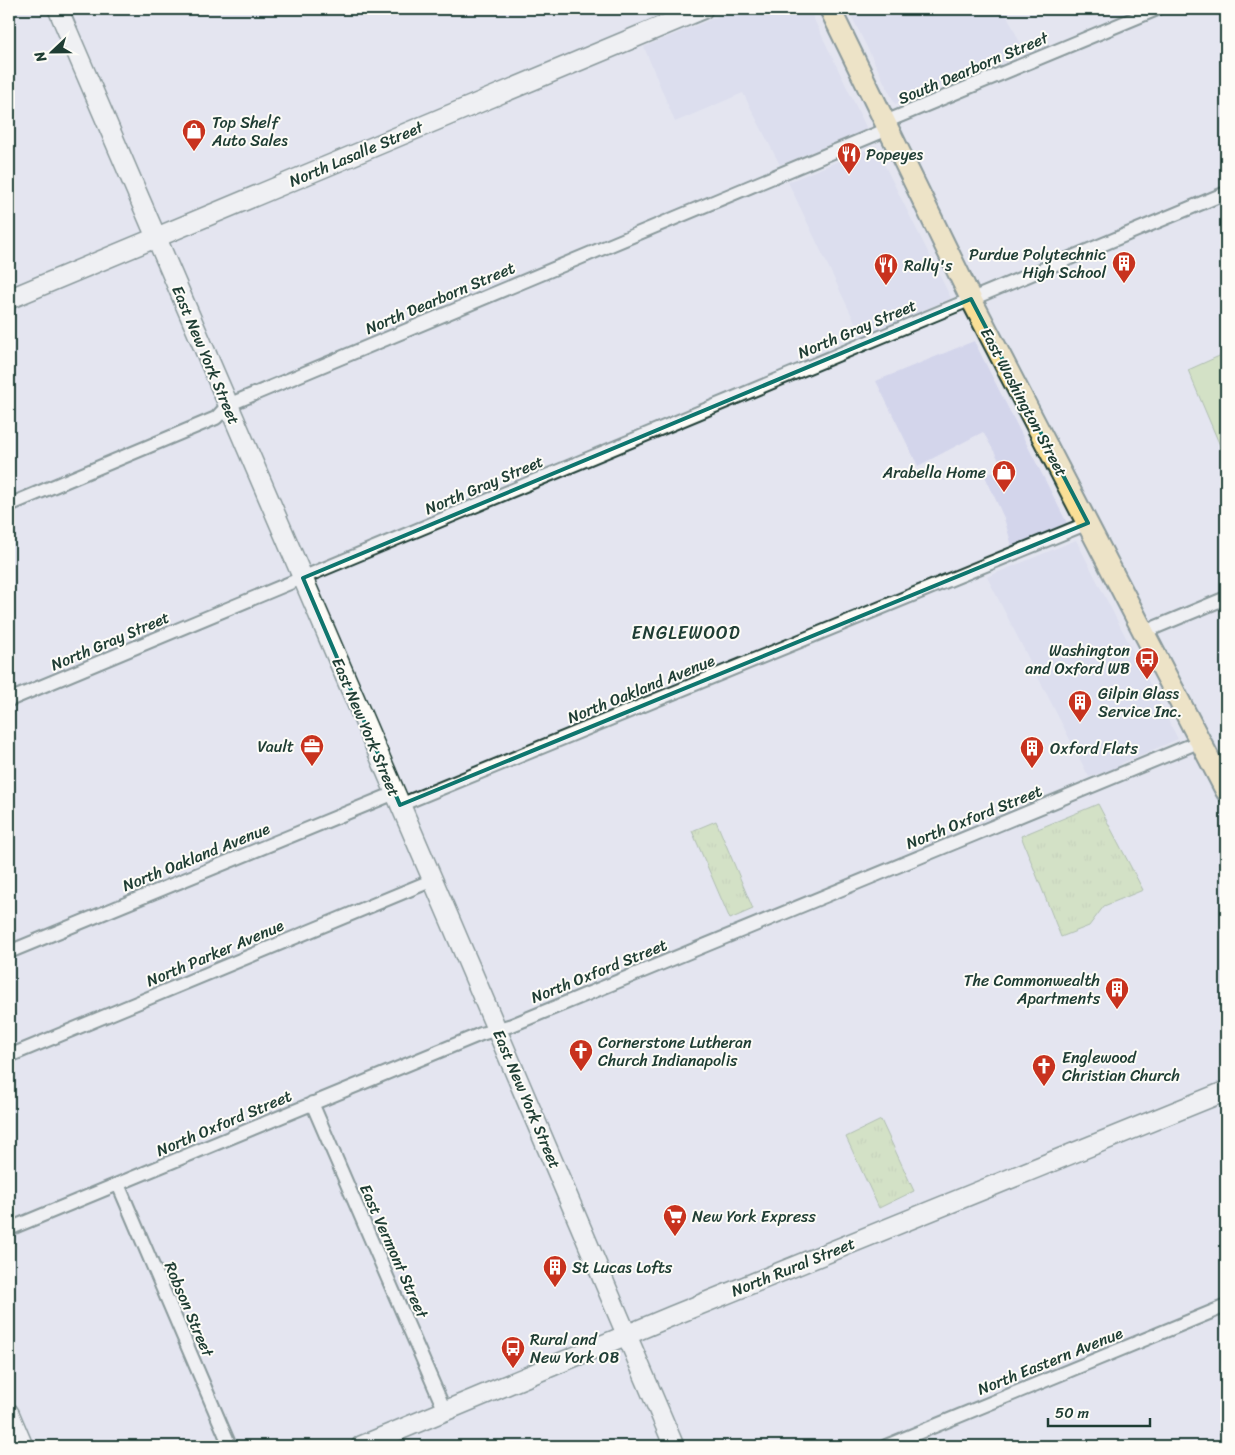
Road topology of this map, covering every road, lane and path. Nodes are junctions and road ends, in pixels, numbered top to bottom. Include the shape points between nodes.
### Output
1 (58, 9) edge
2 (703, 9) edge
3 (830, 9) edge
4 (1157, 9) edge
5 (886, 125) junction
6 (1226, 193) edge
7 (156, 238) junction
8 (9, 299) edge
9 (971, 300) junction
10 (228, 405) junction
11 (9, 505) edge
12 (1088, 523) junction
13 (303, 578) junction
14 (1226, 598) edge
15 (1144, 632) junction
16 (9, 700) edge
17 (1201, 741) junction
18 (1226, 791) edge
19 (397, 799) junction
20 (433, 880) junction
21 (9, 952) edge
22 (497, 1029) junction
23 (9, 1056) edge
24 (1226, 1091) edge
25 (312, 1103) junction
26 (118, 1184) junction
27 (9, 1229) edge
28 (1226, 1306) edge
29 (626, 1336) junction
30 (445, 1411) junction
31 (9, 1413) edge
32 (23, 1446) edge
33 (230, 1446) edge
34 (361, 1446) edge
35 (674, 1446) edge
36 (886, 1446) edge

1 - 7 main road, East New York Street
2 - 7 main road, North Lasalle Street
3 - 5 main road, East Washington Street
4 - 5 street, South Dearborn Street
5 - 9 main road, East Washington Street
5 - 10 street, North Dearborn Street
6 - 9 street, North Gray Street
7 - 8 main road, North Lasalle Street
7 - 10 main road, East New York Street
9 - 12 main road, East Washington Street
9 - 13 street, North Gray Street
10 - 11 street, North Dearborn Street via 216,418
10 - 13 main road, East New York Street
12 - 15 main road, East Washington Street
12 - 19 street, North Oakland Avenue
13 - 16 street, North Gray Street
13 - 19 main road, East New York Street
14 - 15 street
15 - 17 main road, East Washington Street
17 - 18 main road, East Washington Street
17 - 22 street, North Oxford Street
19 - 20 main road, East New York Street
19 - 21 street, North Oakland Avenue
20 - 22 main road, East New York Street
20 - 23 street, North Parker Avenue
22 - 25 street, North Oxford Street
22 - 29 main road, East New York Street
24 - 29 main road, North Rural Street
25 - 26 street, North Oxford Street
25 - 30 street, East Vermont Street
26 - 27 street, North Oxford Street
26 - 33 street, Robson Street
28 - 36 street, North Eastern Avenue
29 - 30 main road, North Rural Street
29 - 35 main road, East New York Street
30 - 34 main road, North Rural Street
31 - 32 main road

